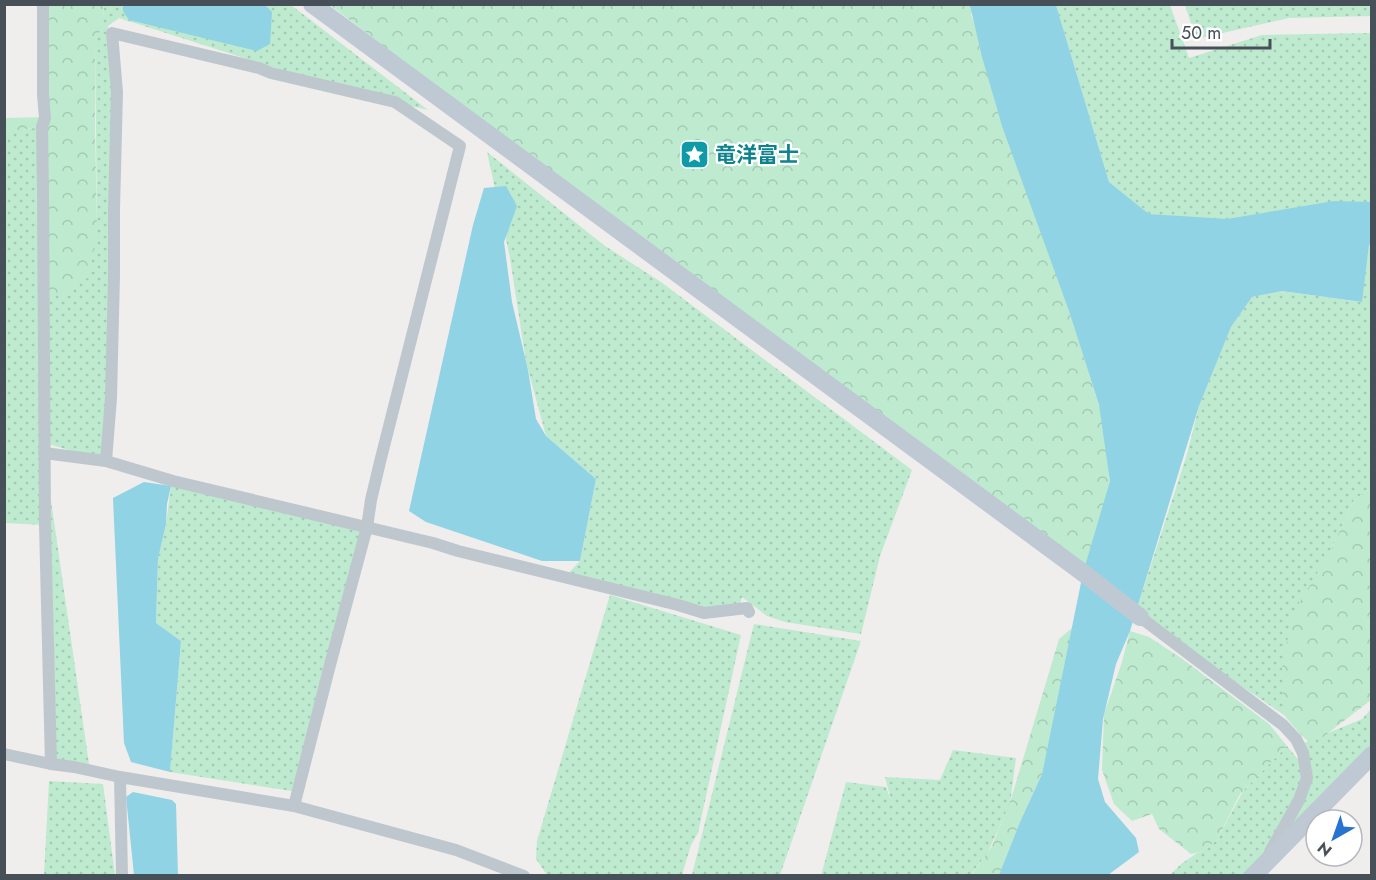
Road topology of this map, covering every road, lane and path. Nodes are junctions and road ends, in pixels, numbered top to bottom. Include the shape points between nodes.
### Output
1 (43, 4) edge
2 (312, 4) edge
3 (44, 453) junction
4 (106, 461) junction
5 (367, 527) junction
6 (749, 612) dead end
7 (1140, 617) joint
8 (4, 754) edge
9 (1371, 755) edge
10 (51, 764) junction
11 (120, 777) junction
12 (294, 806) junction
13 (1257, 872) edge
14 (122, 876) edge
15 (524, 876) edge

1 - 3 street
2 - 7 street
3 - 4 street
3 - 10 street
4 - 5 street
4 - 5 street via 111,398 117,92 112,33 395,102 460,146
5 - 6 street via 704,613 747,608
5 - 12 street
7 - 13 street via 1282,725 1296,738 1303,753 1307,778 1299,800
8 - 10 street
9 - 13 street
10 - 11 street
11 - 12 street
11 - 14 street
12 - 15 street via 456,850

